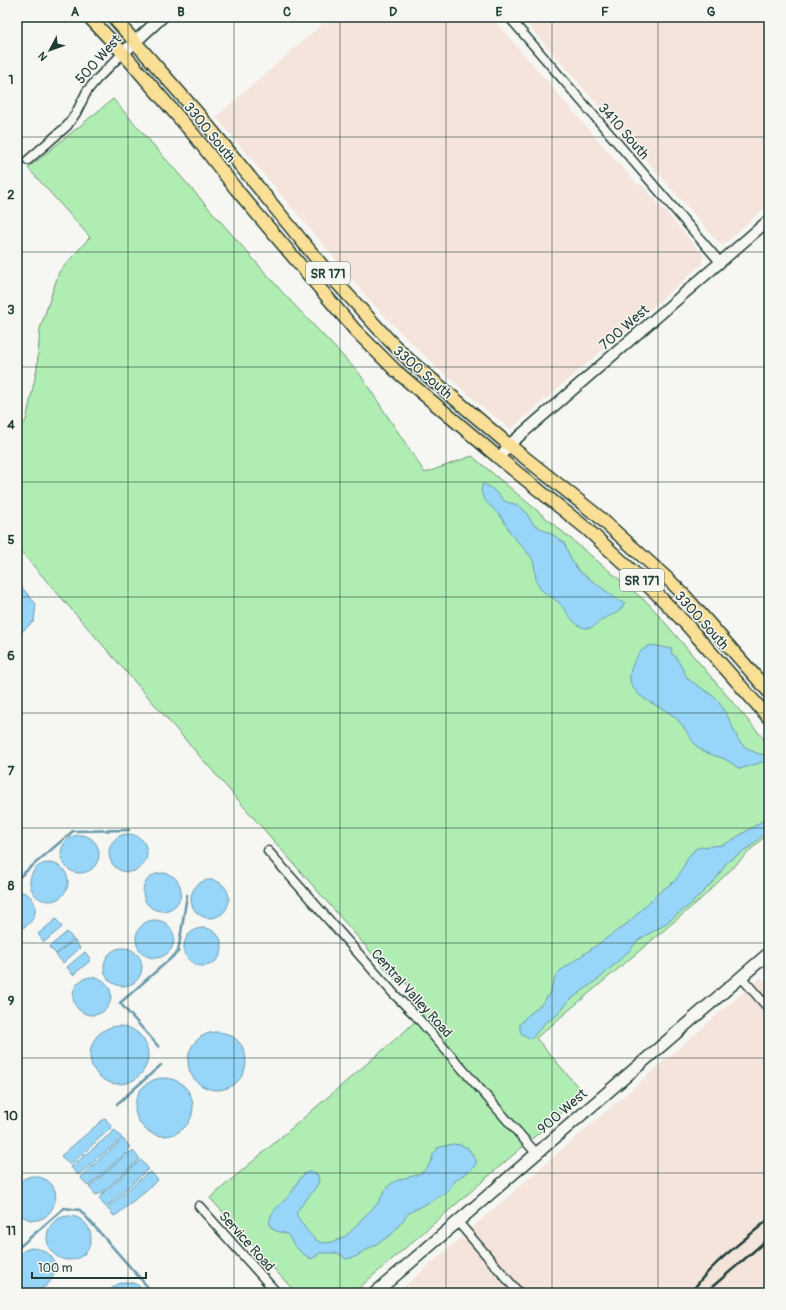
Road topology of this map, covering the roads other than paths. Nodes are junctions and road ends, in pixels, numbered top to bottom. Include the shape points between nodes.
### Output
1 (89, 17) edge
2 (113, 17) edge
3 (162, 17) edge
4 (509, 17) edge
5 (135, 42) junction
6 (123, 53) junction
7 (28, 160) dead end
8 (769, 220) edge
9 (720, 262) junction
10 (509, 445) junction
11 (499, 458) junction
12 (769, 692) edge
13 (769, 718) edge
14 (268, 851) dead end
15 (769, 954) edge
16 (742, 978) junction
17 (769, 1009) edge
18 (536, 1153) junction
19 (199, 1206) dead end
20 (458, 1222) junction
21 (277, 1293) edge
22 (375, 1293) edge
23 (519, 1293) edge

1 - 6 main road, 3300 South / SR 171
2 - 5 main road, 3300 South / SR 171
3 - 5 main road, 500 West
4 - 9 street, 3410 South
5 - 6 main road, 500 West
5 - 10 main road, 3300 South / SR 171 via 373,324 408,359
6 - 7 street, 500 West via 87,91 66,126
6 - 11 main road, 3300 South / SR 171 via 356,330 396,371
8 - 9 street, 700 West
9 - 10 street, 700 West
10 - 11 street, 700 West
10 - 12 main road, 3300 South / SR 171 via 580,502 669,580
11 - 13 main road, 3300 South / SR 171 via 587,529 658,595
14 - 18 street, Central Valley Road
15 - 16 main road, 900 West
16 - 17 street
16 - 18 main road, 900 West
18 - 20 main road, 900 West
19 - 21 street, Service Road
20 - 22 main road, 900 West
20 - 23 street

